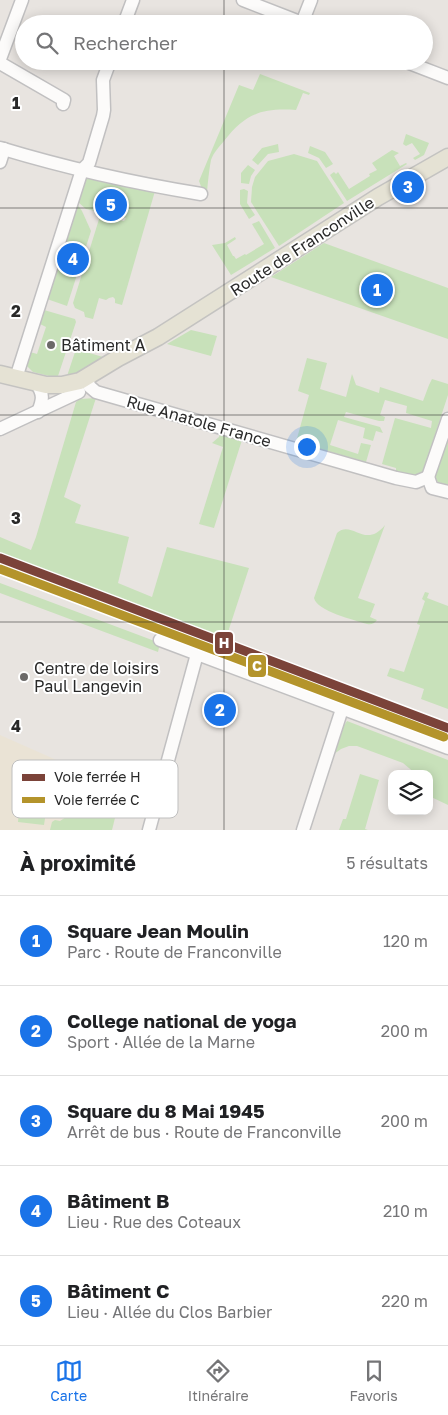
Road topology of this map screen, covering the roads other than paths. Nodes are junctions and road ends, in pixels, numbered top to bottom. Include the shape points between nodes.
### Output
1 (22, 0) edge
2 (133, 0) edge
3 (243, 0) edge
4 (311, 0) edge
5 (16, 15) edge
6 (127, 15) edge
7 (283, 15) edge
8 (306, 15) edge
9 (15, 19) edge
10 (0, 59) edge
11 (0, 63) edge
12 (107, 70) edge
13 (427, 70) edge
14 (448, 78) edge
15 (63, 104) dead end
16 (2, 149) edge
17 (448, 157) edge
18 (0, 162) edge
19 (82, 170) junction
20 (200, 194) dead end
21 (8, 376) edge
22 (36, 383) junction
23 (74, 389) junction
24 (38, 412) junction
25 (448, 418) edge
26 (0, 429) edge
27 (428, 477) junction
28 (448, 492) edge
29 (160, 640) dead end
30 (196, 654) junction
31 (342, 709) junction
32 (448, 748) edge
33 (167, 760) edge
34 (304, 830) edge

1 - 5 street
2 - 6 street
3 - 7 street
4 - 8 street
9 - 10 street
11 - 15 street via 64,100
12 - 19 street via 103,80 103,116 88,164
13 - 14 street
16 - 18 street
16 - 19 street
17 - 23 main road, Route de Franconville via 378,197 158,337 118,358
19 - 20 street
19 - 21 street
21 - 22 main road
22 - 23 main road
22 - 24 street via 42,395
23 - 24 street, Route de Franconville
23 - 27 street, Rue Anatole France via 96,392 396,478 416,482
24 - 26 street, Route de Franconville
25 - 27 street
27 - 28 street via 432,488
29 - 30 street
30 - 31 street
30 - 33 street
31 - 32 street
31 - 34 street

